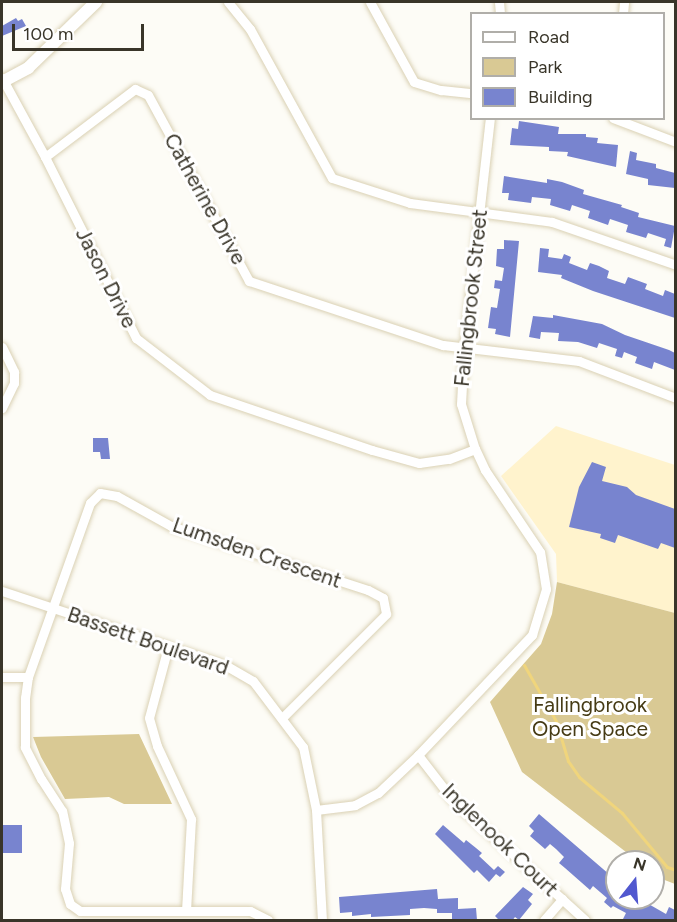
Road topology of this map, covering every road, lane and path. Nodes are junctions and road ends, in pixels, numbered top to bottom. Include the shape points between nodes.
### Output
1 (96, 2) edge
2 (228, 2) edge
3 (370, 2) edge
4 (2, 80) edge
5 (470, 93) edge
6 (490, 120) edge
7 (618, 120) edge
8 (675, 142) edge
9 (45, 157) junction
10 (480, 212) junction
11 (675, 265) edge
12 (2, 347) edge
13 (464, 349) junction
14 (675, 398) edge
15 (2, 408) edge
16 (475, 449) junction
17 (2, 591) edge
18 (52, 608) junction
19 (168, 647) junction
20 (2, 677) edge
21 (28, 677) junction
22 (283, 717) junction
23 (418, 755) junction
24 (316, 810) junction
25 (562, 899) junction
26 (186, 911) junction
27 (268, 921) edge
28 (322, 921) edge
29 (544, 921) edge
30 (585, 921) edge

1 - 4 street via 28,68
2 - 10 street via 250,29 332,178 410,202
3 - 5 street via 414,82
4 - 9 street, Jason Drive
6 - 10 street, Fallingbrook Street
7 - 8 street
9 - 13 street, Catherine Drive via 135,89 148,94 249,281
9 - 16 street, Jason Drive via 136,339 210,395 419,463 449,459
10 - 11 street via 552,222
10 - 13 street, Fallingbrook Street
12 - 15 street via 14,372 14,383
13 - 14 street via 579,361
13 - 16 street, Fallingbrook Street via 461,404
16 - 23 street, Fallingbrook Street via 540,552 546,589 532,635
17 - 18 street, Bassett Boulevard
18 - 19 street, Bassett Boulevard
18 - 21 street
18 - 22 street, Lumsden Crescent via 90,503 100,493 117,496 171,526 383,598 386,614
19 - 22 street, Bassett Boulevard via 225,665 253,681
19 - 26 street via 149,718 157,746 191,819
20 - 21 street
21 - 26 street via 25,747 40,779 62,811 69,843 65,890 70,904 80,911
22 - 24 street, Bassett Boulevard via 303,747
23 - 24 street, Fallingbrook Street via 378,793 355,805
23 - 25 street, Inglenook Court via 452,798
24 - 28 street, Bassett Boulevard
25 - 29 street
25 - 30 street, Inglenook Court
26 - 27 street via 250,911

